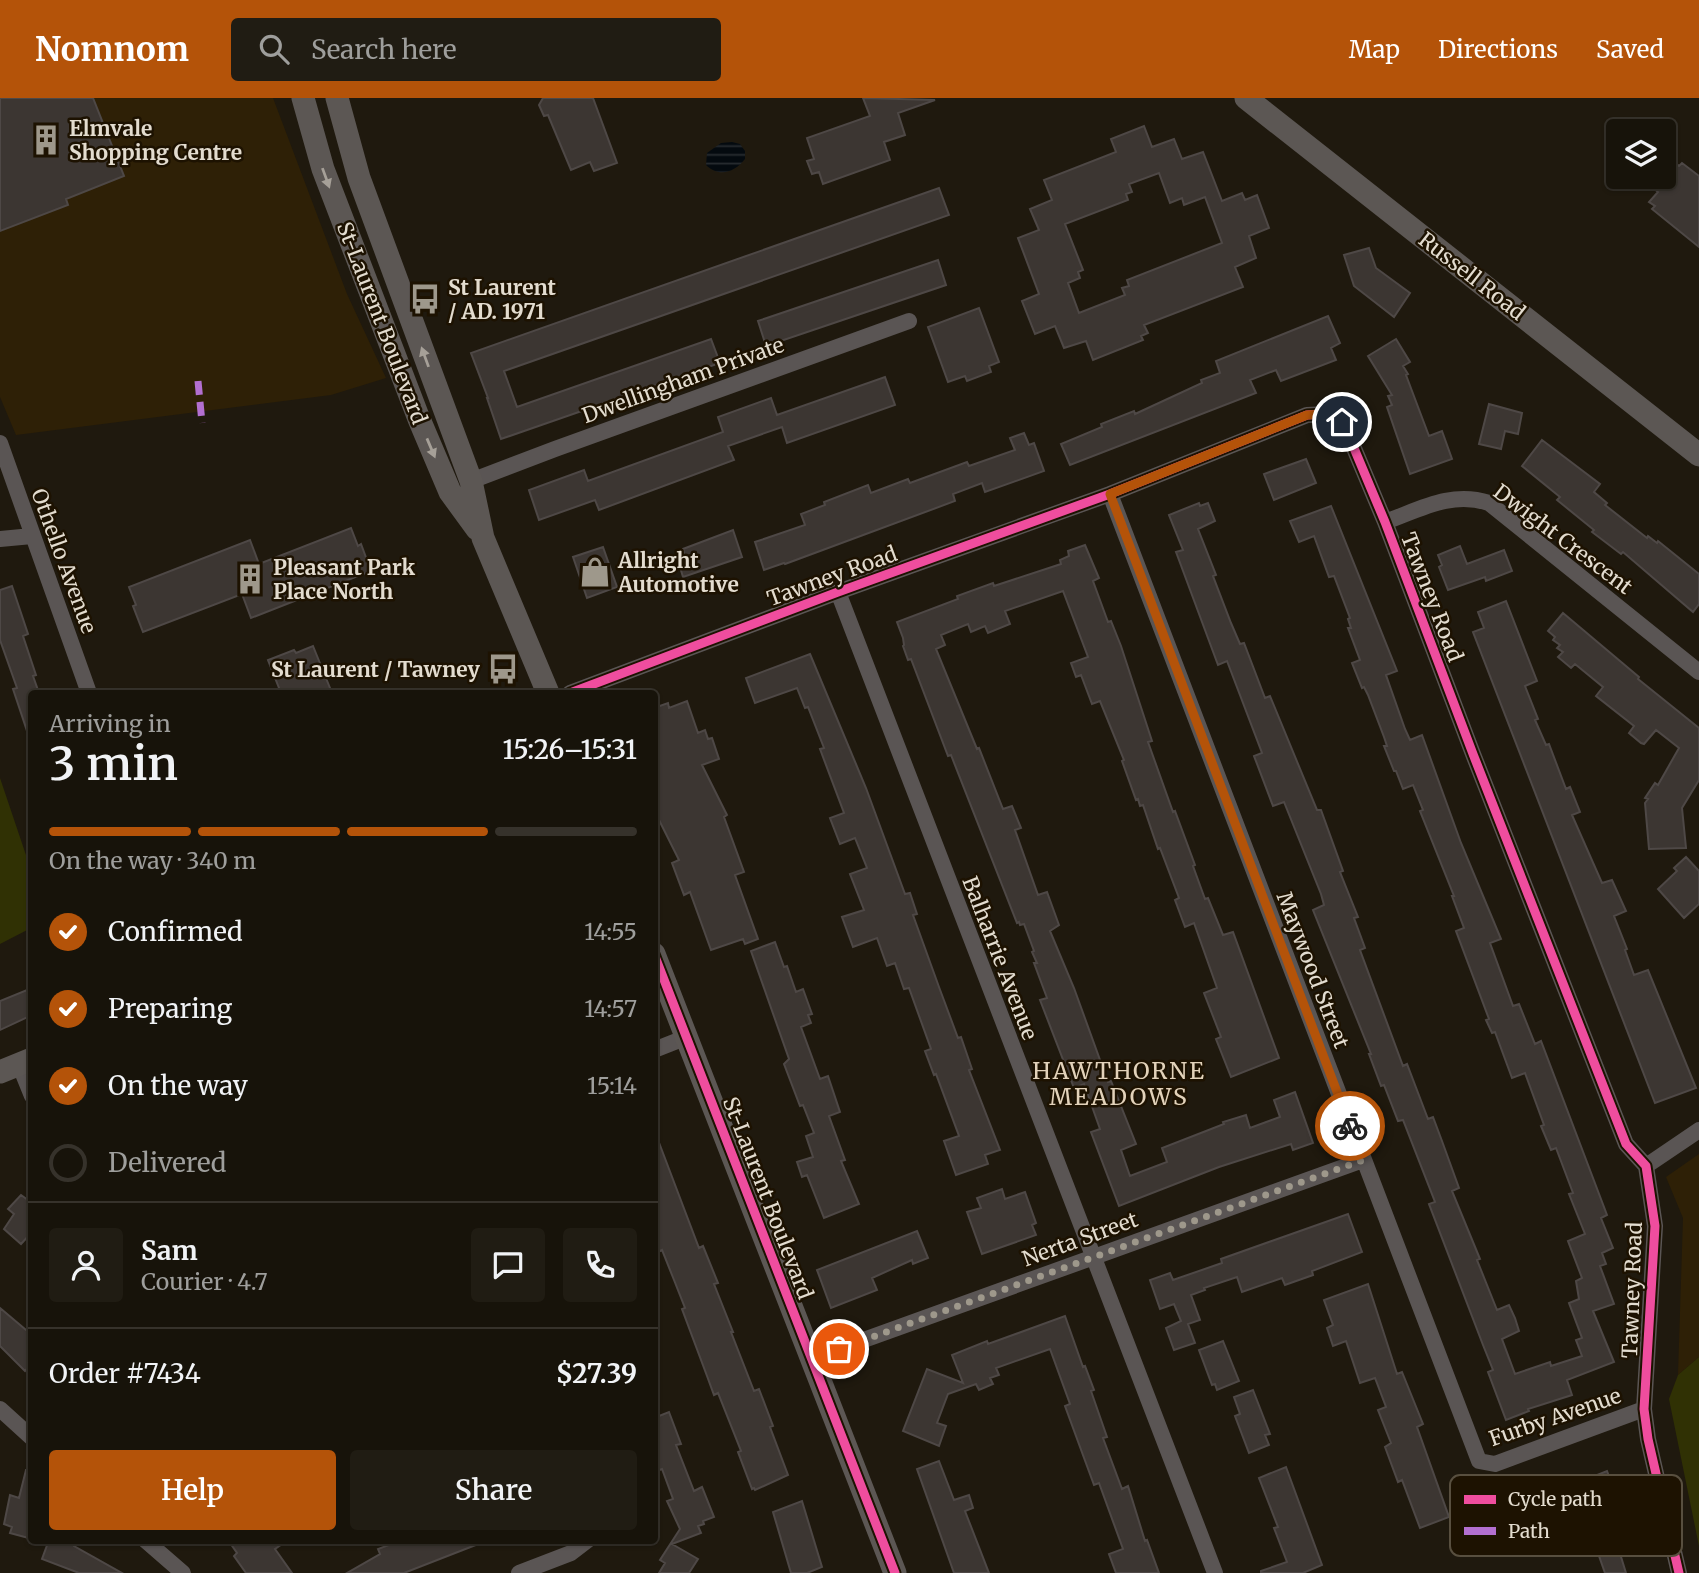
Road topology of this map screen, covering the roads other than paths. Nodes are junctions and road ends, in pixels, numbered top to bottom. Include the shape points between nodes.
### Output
1 (303, 98) edge
2 (337, 98) edge
3 (1246, 98) edge
4 (380, 236) junction
5 (352, 248) junction
6 (909, 321) dead end
7 (0, 443) edge
8 (1699, 455) edge
9 (471, 481) junction
10 (1110, 494) junction
11 (1385, 522) junction
12 (32, 536) junction
13 (483, 538) junction
14 (0, 539) edge
15 (838, 592) junction
16 (1699, 672) edge
17 (88, 690) edge
18 (547, 690) edge
19 (578, 690) edge
20 (658, 964) edge
21 (687, 1037) junction
22 (658, 1048) edge
23 (17, 1065) edge
24 (28, 1088) edge
25 (1699, 1130) edge
26 (1363, 1160) junction
27 (1646, 1166) junction
28 (1093, 1257) junction
29 (811, 1359) junction
30 (1644, 1409) junction
31 (3, 1418) edge
32 (28, 1435) edge
33 (1479, 1461) joint
34 (1656, 1475) edge
35 (150, 1544) edge
36 (583, 1544) edge
37 (183, 1573) edge
38 (519, 1573) edge
39 (895, 1573) edge
40 (1215, 1573) edge

1 -> 5 street, St-Laurent Boulevard
2 - 4 street, St-Laurent Boulevard
3 - 8 street, Russell Road
4 - 5 street
9 -> 4 street, St-Laurent Boulevard
5 -> 13 street, St-Laurent Boulevard via 450,492
6 - 9 street, Dwellingham Private
7 - 12 street, Othello Avenue
9 - 13 street, St-Laurent Boulevard
10 - 11 street, Tawney Road via 1307,415 1326,414 1342,422
10 - 15 street, Tawney Road
10 - 26 street, Maywood Street
11 - 16 street, Dwight Crescent via 1454,498 1489,503
11 - 27 street, Tawney Road via 1626,1144
12 - 14 street
12 - 17 street, Othello Avenue
13 - 18 street, St-Laurent Boulevard
15 - 19 street, Tawney Road
15 - 28 street, Balharrie Avenue
20 - 21 street, St-Laurent Boulevard
21 - 22 street
21 - 29 street, St-Laurent Boulevard
23 - 24 street
25 - 27 street
26 - 28 street, Nerta Street
26 - 33 street, Maywood Street
27 - 30 street, Tawney Road via 1655,1226
28 - 29 street, Nerta Street
28 - 40 street, Balharrie Avenue
29 - 39 street, St-Laurent Boulevard
30 - 33 street, Furby Avenue via 1495,1464
30 - 34 street, Tawney Road
31 - 32 street
35 - 37 street
36 - 38 street

